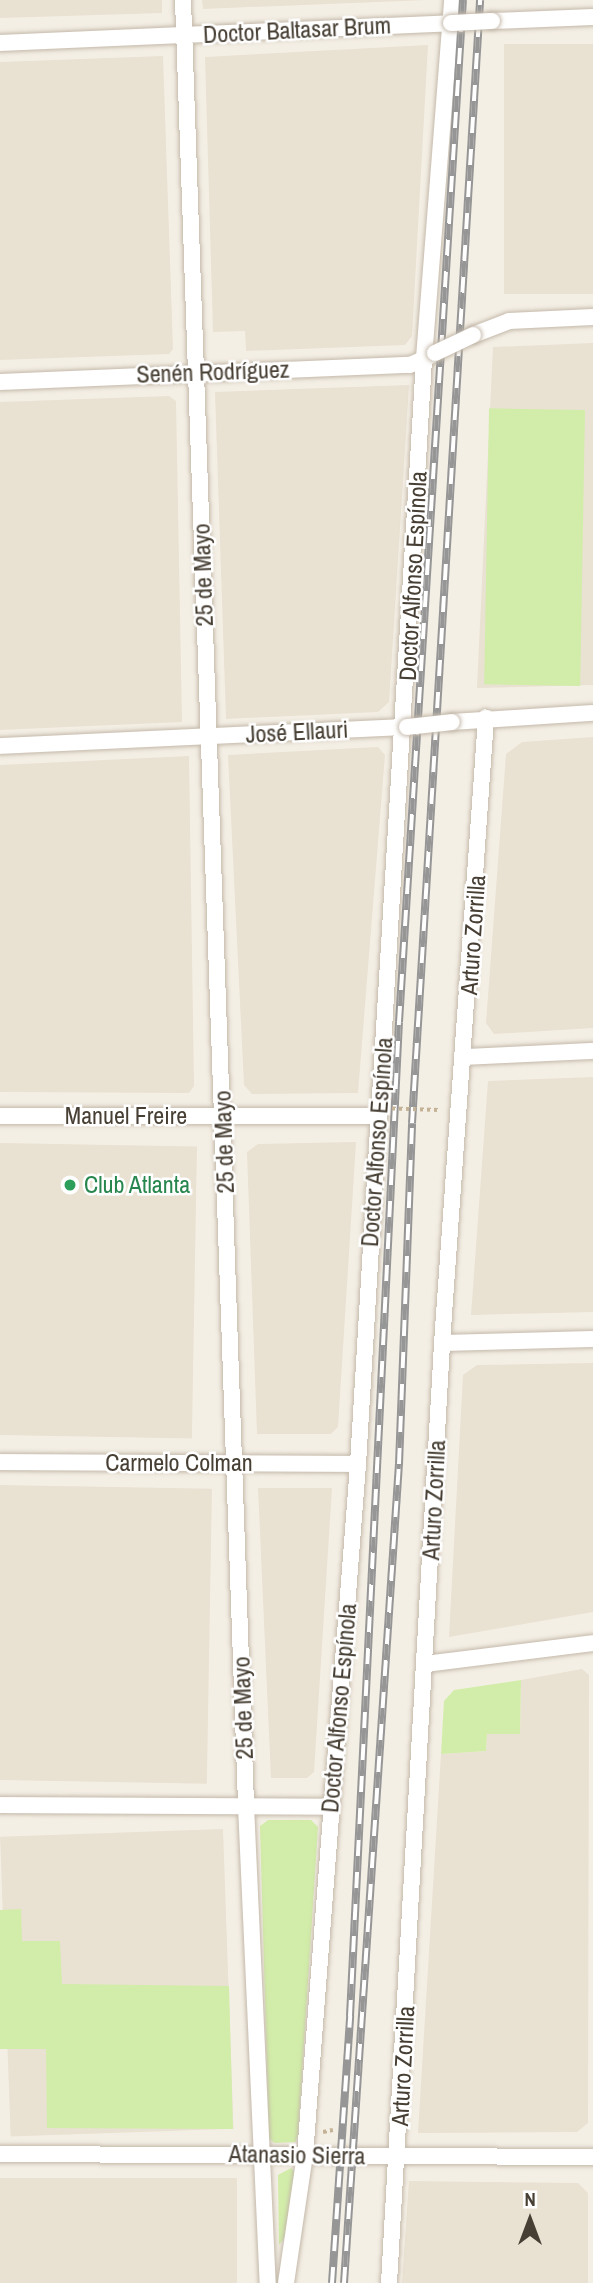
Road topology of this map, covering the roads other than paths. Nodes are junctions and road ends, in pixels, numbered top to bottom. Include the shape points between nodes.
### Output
1 (183, 0) edge
2 (452, 0) edge
3 (593, 17) edge
4 (451, 23) junction
5 (184, 35) junction
6 (0, 43) edge
7 (593, 317) edge
8 (430, 356) junction
9 (195, 372) junction
10 (0, 382) edge
11 (593, 713) edge
12 (486, 718) junction
13 (406, 727) junction
14 (210, 736) junction
15 (0, 746) edge
16 (593, 1051) edge
17 (465, 1057) junction
18 (378, 1112) junction
19 (223, 1115) junction
20 (0, 1116) edge
21 (593, 1339) edge
22 (442, 1343) junction
23 (0, 1462) edge
24 (235, 1463) junction
25 (358, 1464) junction
26 (593, 1643) edge
27 (425, 1664) junction
28 (0, 1805) edge
29 (246, 1806) junction
30 (331, 1807) junction
31 (0, 2154) edge
32 (263, 2154) junction
33 (305, 2155) junction
34 (398, 2157) junction
35 (593, 2157) edge
36 (268, 2283) edge
37 (286, 2283) edge
38 (388, 2283) edge

1 - 5 street, 25 de Mayo
2 - 4 street, Doctor Alfonso Espínola
3 - 4 street, Doctor Baltasar Brum, bridge
4 - 5 street, Doctor Baltasar Brum
4 - 8 street, Doctor Alfonso Espínola
5 - 6 street, Doctor Baltasar Brum
5 - 9 street, 25 de Mayo
7 - 8 street, Senén Rodríguez, bridge via 509,321
8 - 9 street, Senén Rodríguez via 410,365
8 - 13 street, Doctor Alfonso Espínola
9 - 10 street, Senén Rodríguez
9 - 14 street, 25 de Mayo
11 - 12 street, José Ellauri
12 - 13 street, José Ellauri, bridge
12 - 17 street, Arturo Zorrilla
13 - 14 street, José Ellauri
13 - 18 street, Doctor Alfonso Espínola
14 - 15 street, José Ellauri
14 - 19 street, 25 de Mayo
16 - 17 street
17 - 22 street, Arturo Zorrilla
18 - 19 street, Manuel Freire
18 - 25 street, Doctor Alfonso Espínola
19 - 20 street, Manuel Freire
19 - 24 street, 25 de Mayo
21 - 22 street
22 - 27 street, Arturo Zorrilla
23 - 24 street, Carmelo Colman
24 - 25 street, Carmelo Colman
24 - 29 street, 25 de Mayo
25 - 30 street, Doctor Alfonso Espínola
26 - 27 street
27 - 34 street, Arturo Zorrilla
28 - 29 street
29 - 30 street
29 - 32 street, 25 de Mayo
30 - 33 street, Doctor Alfonso Espínola
31 - 32 street, Atanasio Sierra
32 - 33 street, Atanasio Sierra
32 - 36 street, 25 de Mayo
33 - 34 street, Atanasio Sierra
33 - 37 street, Doctor Alfonso Espínola
34 - 35 street, Atanasio Sierra
34 - 38 street, Arturo Zorrilla

